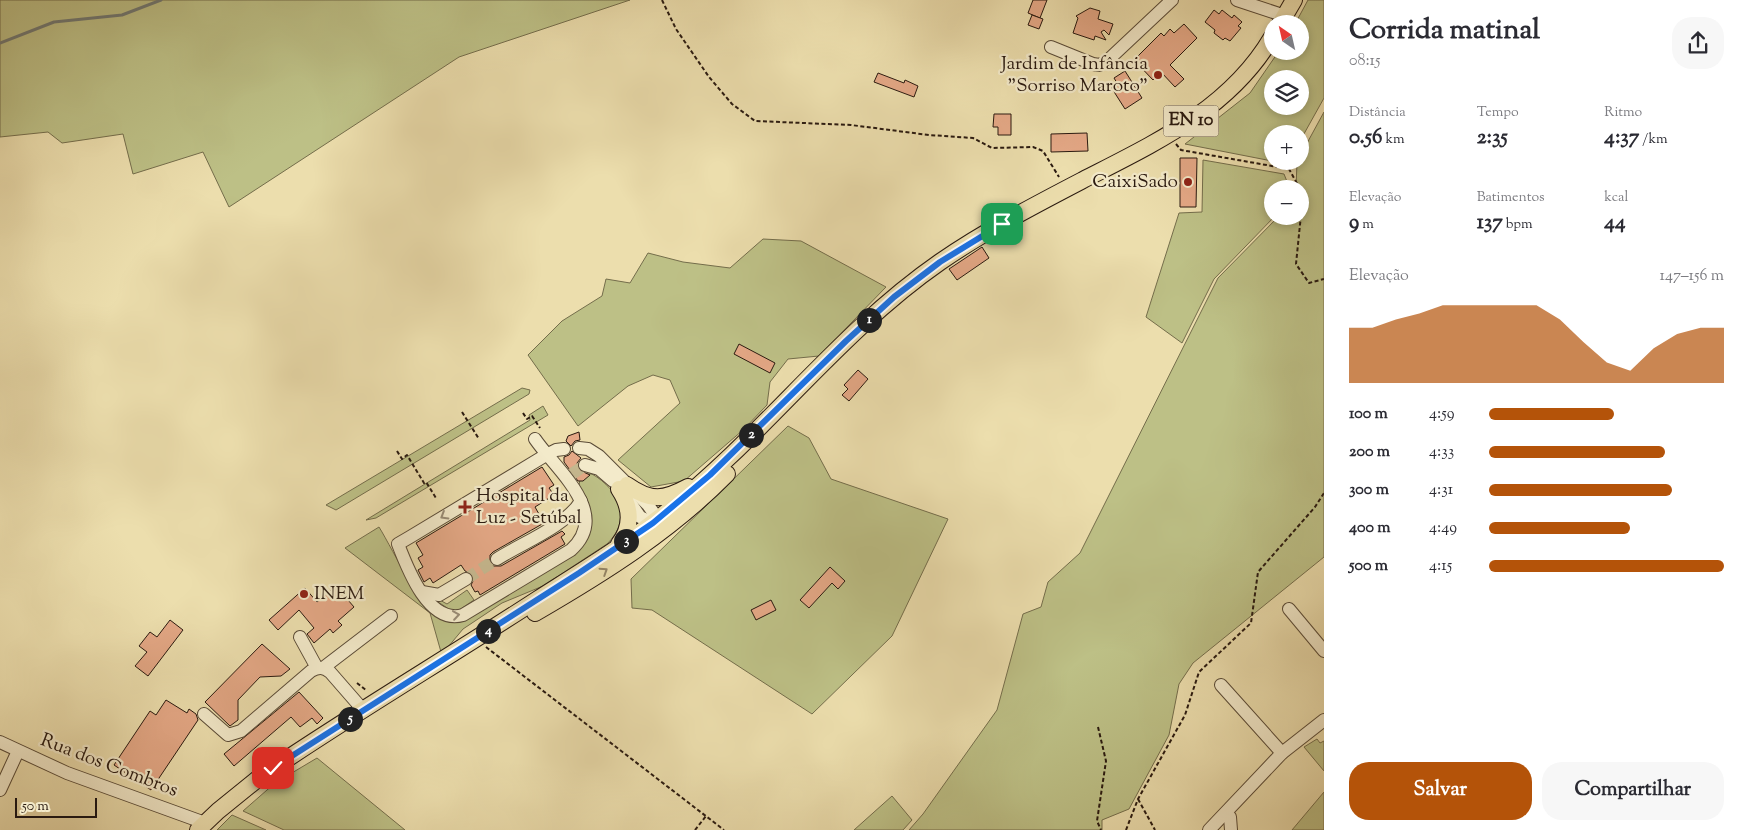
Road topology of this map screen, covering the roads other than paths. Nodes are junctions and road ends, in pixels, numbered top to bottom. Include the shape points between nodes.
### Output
1 (1172, 0) edge
2 (1237, 0) edge
3 (1294, 0) edge
4 (1272, 15) edge
5 (1286, 15) edge
6 (1051, 47) dead end
7 (1264, 49) edge
8 (978, 238) junction
9 (539, 436) road end
10 (579, 448) dead end
11 (564, 449) dead end
12 (546, 454) junction
13 (721, 464) junction
14 (585, 465) dead end
15 (623, 487) junction
16 (581, 501) junction
17 (652, 529) junction
18 (614, 549) junction
19 (497, 559) tunnel mouth
20 (466, 579) tunnel mouth
21 (422, 592) junction
22 (1289, 609) dead end
23 (391, 616) dead end
24 (300, 637) dead end
25 (1324, 651) edge
26 (320, 668) junction
27 (1220, 685) dead end
28 (364, 710) junction
29 (204, 714) dead end
30 (1324, 720) edge
31 (0, 742) edge
32 (18, 750) junction
33 (1282, 753) junction
34 (273, 768) junction
35 (0, 790) edge
36 (1226, 813) junction
37 (202, 827) edge
38 (1209, 830) edge
39 (1231, 830) edge

1 - 6 street via 1106,62 1093,64
2 - 4 street
3 - 5 main road
7 - 8 main road, EN 10 via 1254,64 1199,116
8 - 13 main road, EN 10 via 925,273 878,311
8 - 17 main road, EN 10 via 941,264 888,310 691,509
9 - 12 street
10 - 15 street via 599,456
11 - 12 street
12 - 16 street via 572,479
12 -> 21 street via 398,544
13 - 15 main road via 695,483 665,498 644,496
13 - 17 main road, EN 10
14 - 15 street via 599,469
15 - 17 street via 651,509 654,515
15 - 18 main road via 629,524
16 - 19 street via 575,511 558,523
21 -> 16 street via 438,612 446,616 463,615 576,545 584,533 586,519
17 - 18 main road, EN 10
34 -> 17 main road, EN 10 via 582,585
18 - 28 main road, EN 10
20 - 21 street via 439,595
22 - 25 street
23 - 26 street
24 - 26 street
26 - 28 street via 330,672
26 - 29 street via 311,671 241,731 228,735
27 - 33 street
28 - 34 main road, EN 10
30 - 33 street
31 - 32 street, Rua dos Combros
32 - 35 street
32 - 37 street, Rua dos Combros
33 - 36 street
34 - 37 main road, EN 10 via 227,802
36 - 38 street
36 - 39 street via 1230,817

